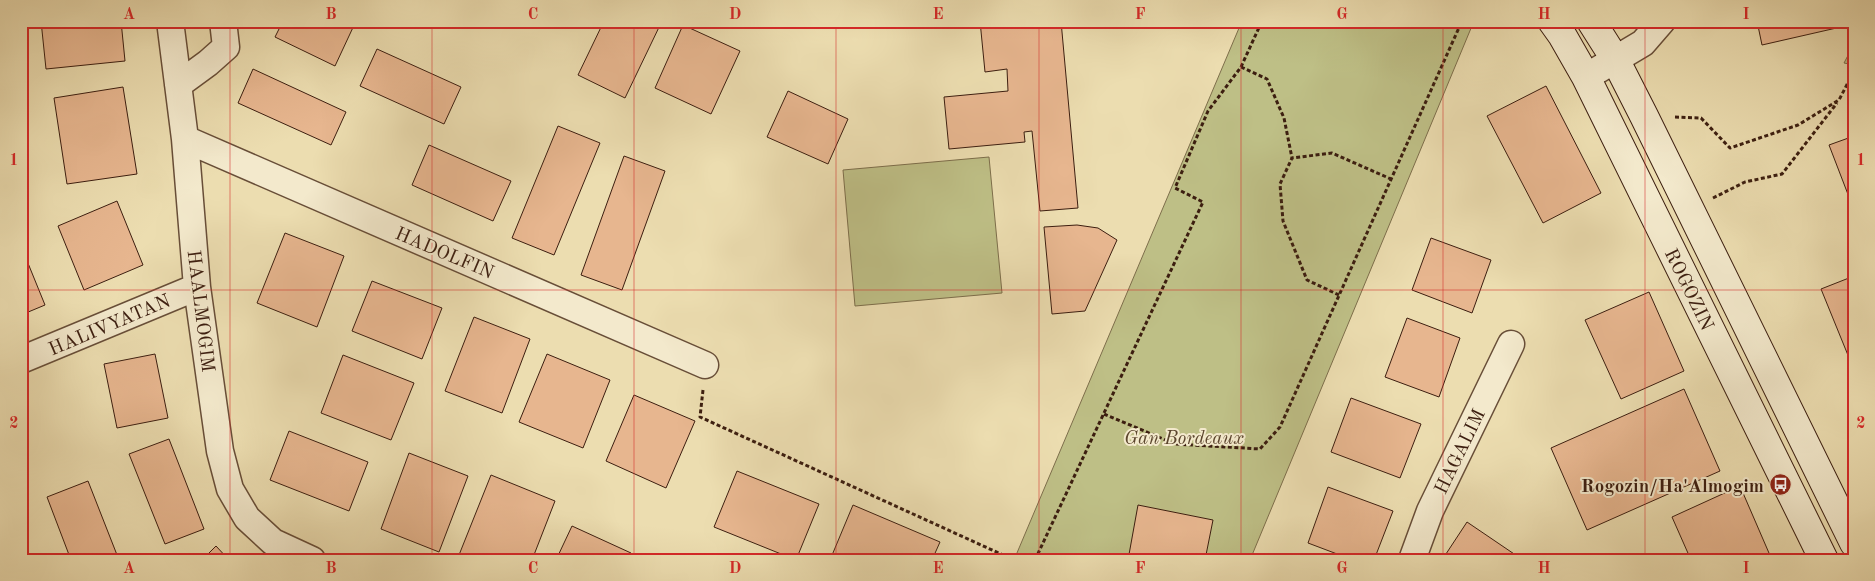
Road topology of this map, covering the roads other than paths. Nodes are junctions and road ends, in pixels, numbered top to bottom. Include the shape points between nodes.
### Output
1 (170, 21) edge
2 (223, 21) edge
3 (1552, 21) edge
4 (1590, 21) edge
5 (1662, 21) edge
6 (1615, 59) junction
7 (1586, 77) junction
8 (178, 85) junction
9 (185, 139) junction
10 (197, 287) junction
11 (1511, 344) dead end
12 (21, 360) edge
13 (705, 365) road end
14 (1854, 543) edge
15 (312, 560) edge
16 (1412, 560) edge
17 (1824, 560) edge

1 - 8 street, HAALMOGIM
2 - 8 street via 226,47
3 - 7 street, ROGOZIN
4 - 6 street, ROGOZIN
5 - 6 street via 1643,43
6 - 7 street
6 - 14 street, ROGOZIN
7 - 17 street, ROGOZIN
8 - 9 street, HAALMOGIM
9 - 10 street, HAALMOGIM
9 - 13 street, HADOLFIN
10 - 12 street, HALIVYATAN
10 - 15 street, HAALMOGIM via 220,451 230,489 247,518 273,542
11 - 16 street, HAGALIM via 1430,511

